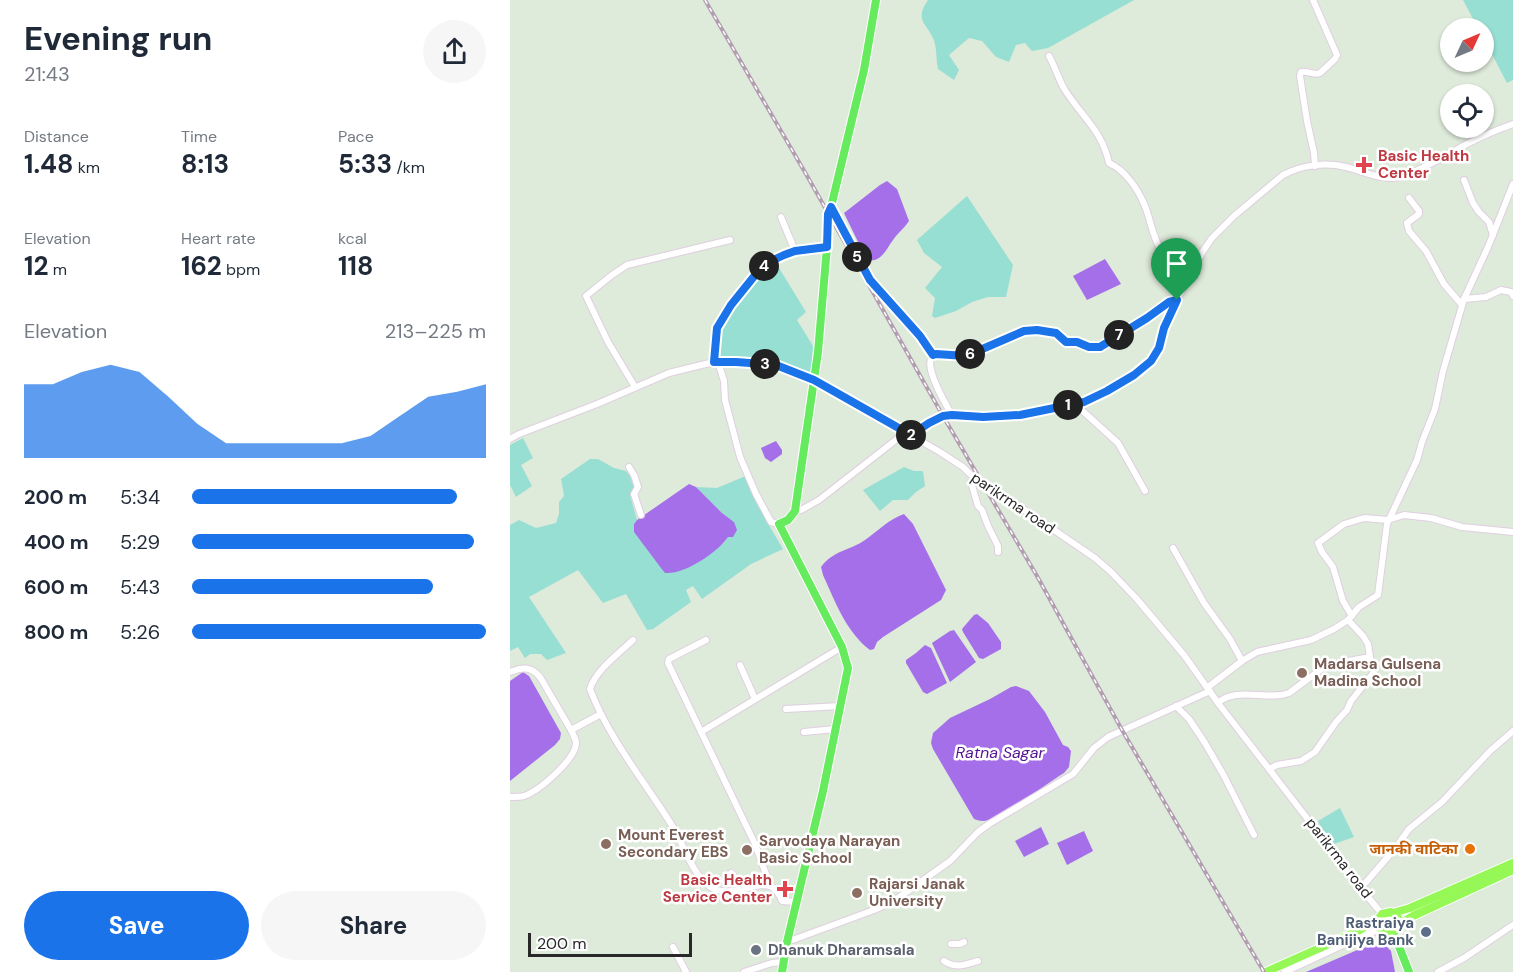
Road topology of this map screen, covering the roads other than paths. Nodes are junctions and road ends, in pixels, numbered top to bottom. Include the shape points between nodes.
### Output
1 (876, 0) edge
2 (1313, 0) edge
3 (1048, 56) dead end
4 (1513, 124) edge
5 (1315, 166) junction
6 (1464, 180) dead end
7 (1513, 184) edge
8 (1409, 198) dead end
9 (831, 207) junction
10 (781, 217) dead end
11 (1493, 235) junction
12 (730, 240) dead end
13 (827, 247) junction
14 (795, 251) junction
15 (1189, 276) junction
16 (1513, 296) edge
17 (1177, 300) junction
18 (1463, 302) junction
19 (933, 355) junction
20 (716, 362) junction
21 (814, 380) junction
22 (634, 387) junction
23 (1076, 404) junction
24 (952, 415) junction
25 (909, 433) junction
26 (510, 439) edge
27 (629, 467) dead end
28 (975, 479) junction
29 (1145, 491) dead end
30 (795, 512) junction
31 (641, 515) dead end
32 (1388, 520) junction
33 (778, 524) junction
34 (1513, 532) edge
35 (1173, 548) dead end
36 (998, 552) dead end
37 (1350, 618) junction
38 (633, 640) dead end
39 (706, 640) dead end
40 (842, 647) junction
41 (1370, 657) junction
42 (1242, 661) junction
43 (740, 665) dead end
44 (510, 672) edge
45 (1209, 689) junction
46 (755, 699) junction
47 (1218, 703) junction
48 (840, 706) junction
49 (1176, 706) junction
50 (786, 709) dead end
51 (601, 714) junction
52 (835, 729) junction
53 (571, 730) junction
54 (701, 732) junction
55 (804, 732) dead end
56 (1513, 732) edge
57 (1269, 769) junction
58 (510, 797) edge
59 (1254, 835) dead end
60 (1513, 863) edge
61 (1513, 870) edge
62 (731, 873) dead end
63 (770, 885) junction
64 (1361, 888) junction
65 (744, 889) junction
66 (797, 902) junction
67 (1393, 914) junction
68 (1380, 916) junction
69 (1513, 925) edge
70 (1396, 928) junction
71 (1380, 929) junction
72 (787, 942) junction
73 (964, 942) dead end
74 (951, 945) dead end
75 (674, 947) dead end
76 (944, 961) dead end
77 (978, 961) dead end
78 (782, 962) junction
79 (686, 972) edge
80 (744, 972) edge
81 (782, 972) edge
82 (1266, 972) edge
83 (1285, 972) edge
84 (1409, 972) edge
85 (1438, 972) edge

1 - 9 main road via 864,70
2 - 5 street via 1336,53 1320,73 1304,71 1300,76
3 - 15 street via 1066,92 1097,133 1109,163 1123,172 1139,194 1164,255
4 - 5 street via 1400,177 1383,177 1335,165
5 - 15 street via 1283,175 1234,216 1212,238
6 - 11 street
7 - 11 street
8 - 18 street via 1419,214 1407,223 1409,231 1426,251 1444,284
9 - 13 main road
9 - 19 street via 870,280
10 - 14 street
11 - 18 street
12 - 22 street via 627,265 586,296
13 - 14 street
13 - 21 main road
14 - 20 street via 767,263 731,305 717,328
15 - 17 street
16 - 18 street via 1501,290
17 - 19 street via 1100,347 1066,342 1056,333 1037,330 1024,331 966,356
17 - 23 street via 1151,361 1107,391
18 - 32 street via 1435,409 1417,460
19 - 24 street via 933,378
20 - 21 street, parikrma road via 776,365
20 - 22 street, parikrma road via 669,373
20 - 33 street via 724,381 740,458 763,509 771,522
21 - 25 street, parikrma road
21 - 30 main road
22 - 26 street, parikrma road
23 - 24 street via 1020,415
23 - 29 street via 1118,443
24 - 25 street
25 - 28 street, parikrma road
25 - 30 street via 819,500
27 - 31 street via 638,487 634,494
28 - 36 street via 971,482 973,491
28 - 45 street, parikrma road via 1110,571 1163,629
30 - 33 main road
32 - 34 street via 1415,516 1486,531
32 - 37 street via 1378,595
32 - 37 street via 1364,518 1344,524 1318,543 1333,567
33 - 40 main road
35 - 42 street
37 - 41 street via 1366,640
37 - 42 street via 1311,640 1257,652
38 - 51 street via 590,686
39 - 54 street via 668,661
40 - 46 street
40 - 48 main road via 848,668
41 - 47 street via 1327,665 1281,696 1230,696
41 - 57 street via 1374,672 1315,752 1301,761
42 - 45 street
43 - 46 street
44 - 53 street via 522,667 533,670
45 - 47 street, parikrma road
45 - 49 street
46 - 54 street
47 - 57 street, parikrma road
48 - 50 street
48 - 52 main road
49 - 59 street via 1205,743
49 - 72 street via 1108,737 1073,774 989,824 950,861 894,901
51 - 53 street
51 - 65 street via 702,879 723,891
52 - 55 street
52 - 66 main road
53 - 58 street via 575,748 564,765 536,790
54 - 63 street via 755,844
56 - 64 street via 1409,829
57 - 64 street, parikrma road
60 - 67 highway
61 - 70 highway via 1413,916
62 - 65 street
63 - 65 street
63 - 66 street via 782,901
64 - 68 street, parikrma road
66 - 72 main road
67 - 68 highway
67 - 70 highway via 1398,918
68 - 71 highway
68 - 82 highway via 1358,931
69 - 85 street
70 - 71 highway via 1384,932
70 - 84 main road
71 - 83 street
72 - 78 main road
73 - 74 street
75 - 79 street
76 - 77 street via 951,966
78 - 80 street
78 - 81 main road

